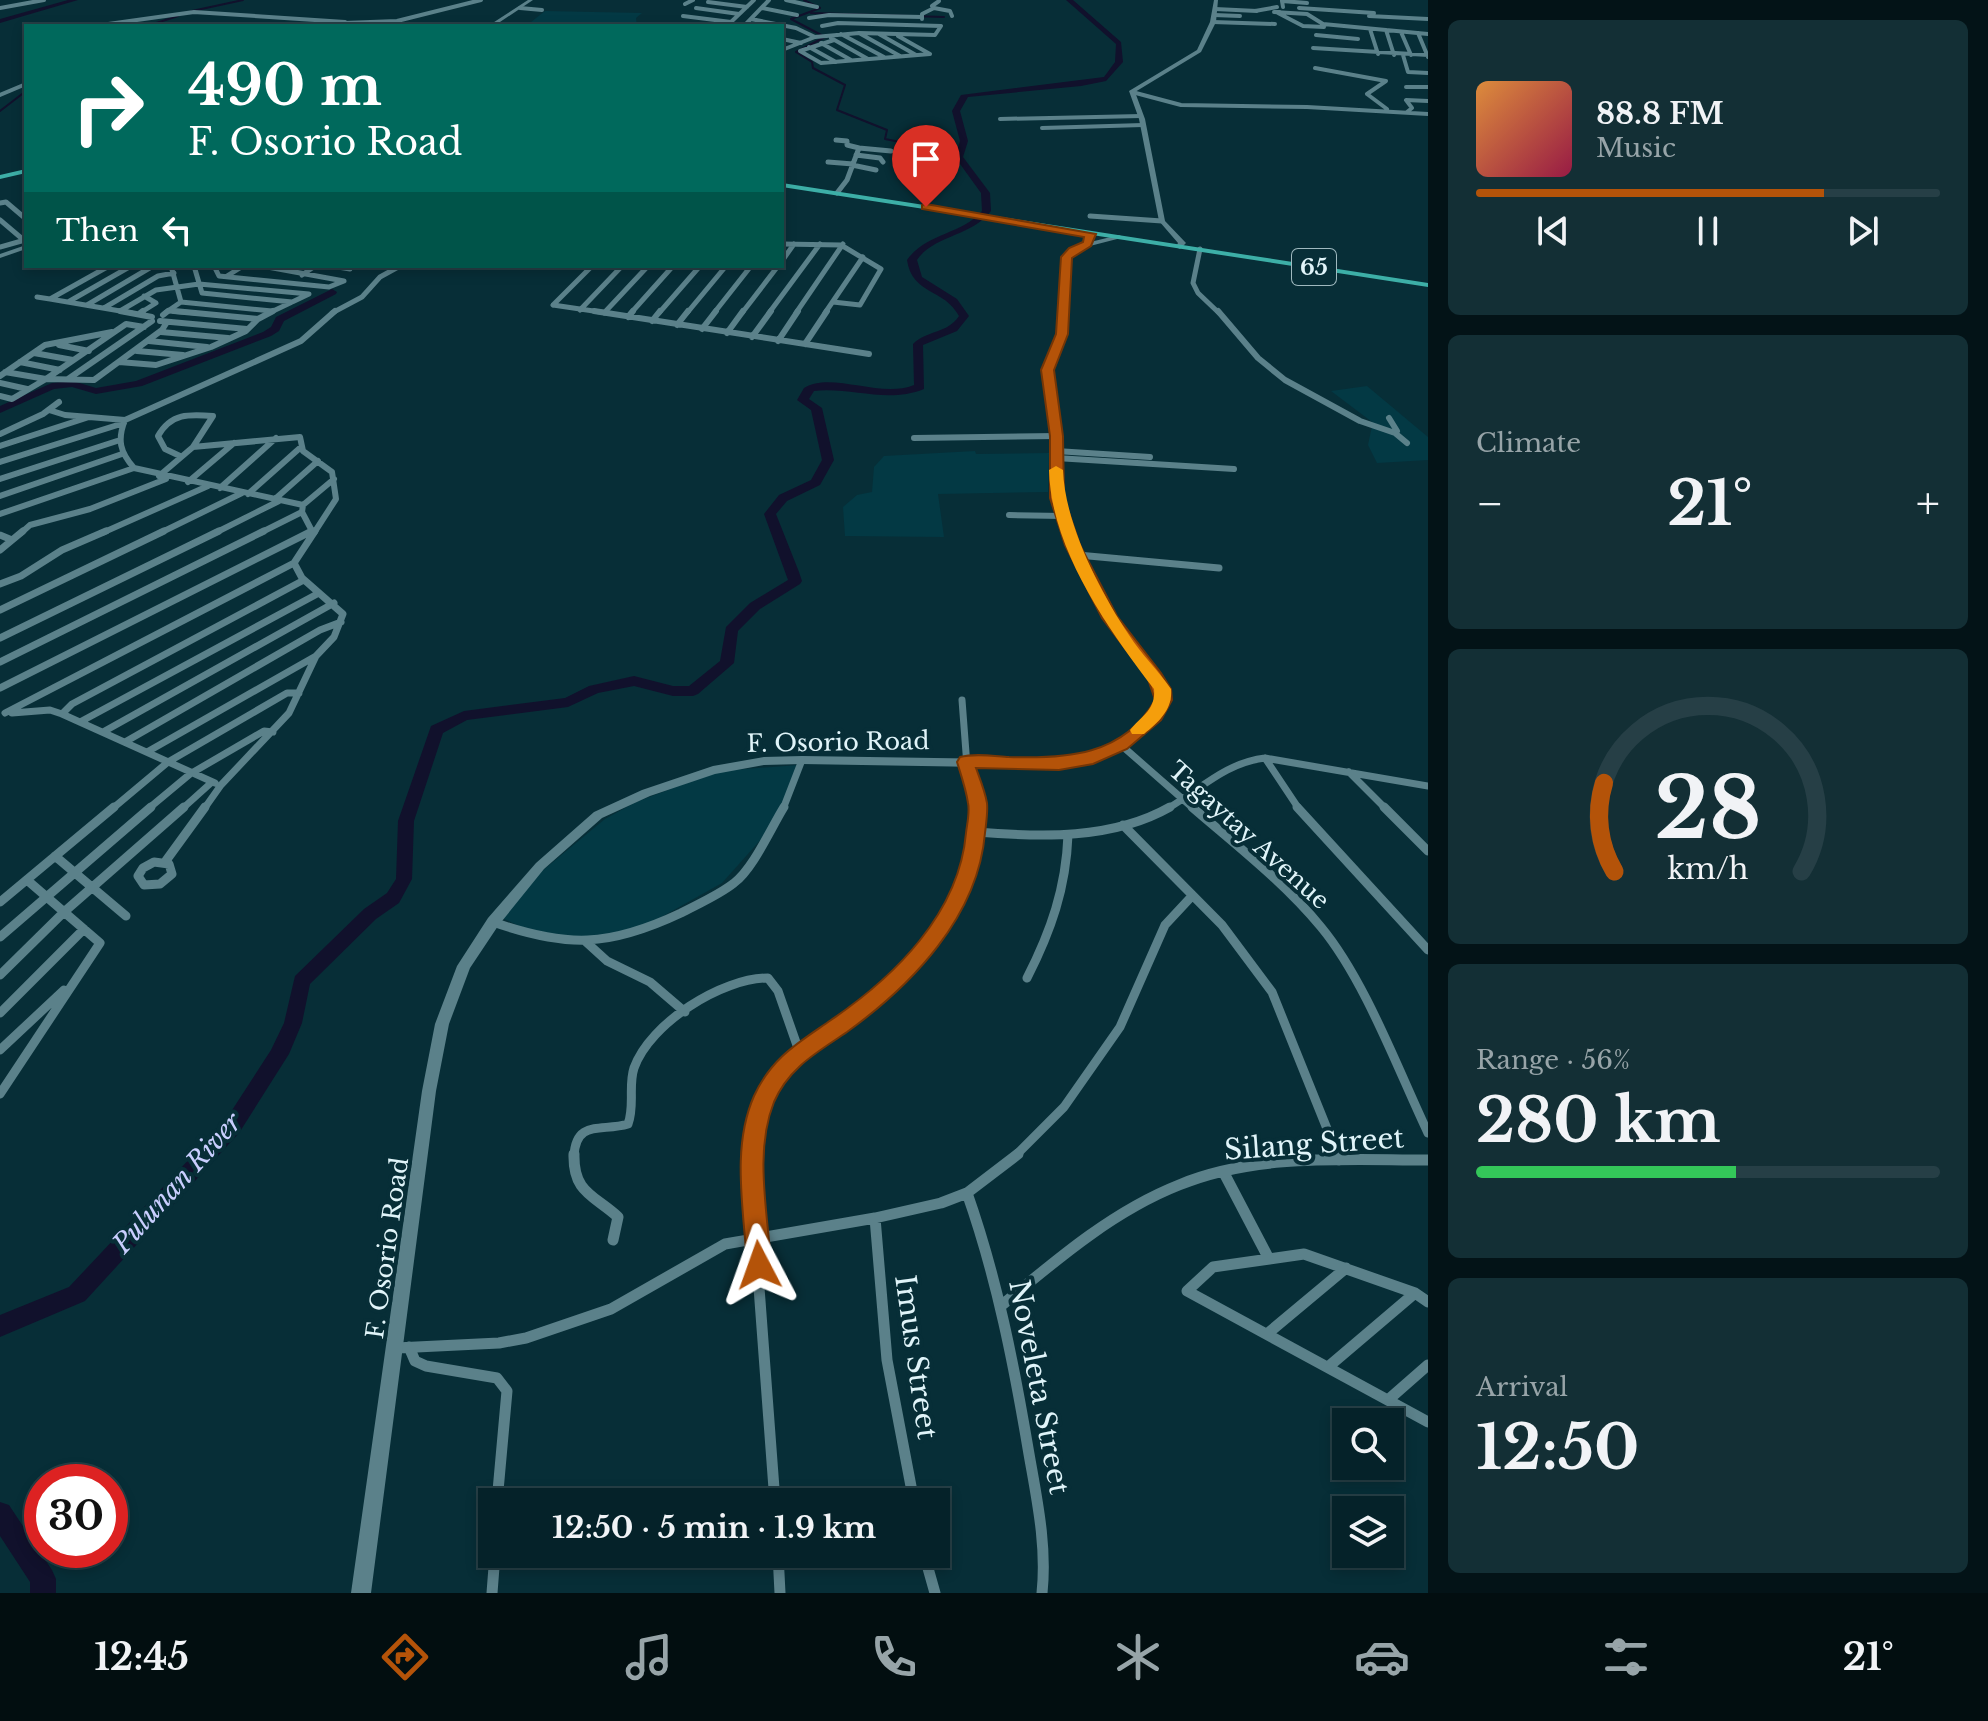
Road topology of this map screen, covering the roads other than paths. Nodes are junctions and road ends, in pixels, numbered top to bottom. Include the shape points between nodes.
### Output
1 (44, 0) edge
2 (475, 0) edge
3 (481, 0) edge
4 (531, 0) edge
5 (693, 0) edge
6 (731, 0) edge
7 (769, 0) edge
8 (786, 0) edge
9 (1216, 0) edge
10 (37, 1) edge
11 (709, 1) edge
12 (939, 1) edge
13 (16, 3) edge
14 (685, 4) dead end
15 (702, 5) junction
16 (0, 8) edge
17 (520, 8) junction
18 (696, 8) junction
19 (762, 8) junction
20 (934, 8) junction
21 (745, 9) edge
22 (1317, 9) junction
23 (542, 10) dead end
24 (1374, 11) junction
25 (178, 12) junction
26 (690, 12) junction
27 (1280, 12) junction
28 (1254, 13) junction
29 (1324, 13) junction
30 (1214, 15) junction
31 (952, 16) dead end
32 (923, 17) junction
33 (1390, 17) junction
34 (1405, 18) junction
35 (751, 19) junction
36 (1421, 19) junction
37 (1428, 19) edge
38 (1292, 21) junction
39 (341, 22) junction
40 (94, 24) edge
41 (106, 24) edge
42 (494, 24) edge
43 (746, 24) edge
44 (776, 24) edge
45 (1275, 24) dead end
46 (1381, 25) junction
47 (784, 26) edge
48 (822, 26) junction
49 (1339, 26) junction
50 (938, 27) junction
51 (1354, 27) junction
52 (1370, 29) junction
53 (1399, 29) junction
54 (1310, 30) dead end
55 (1386, 30) junction
56 (1322, 31) junction
57 (1416, 31) junction
58 (1428, 31) edge
59 (859, 33) junction
60 (877, 33) junction
61 (894, 34) junction
62 (913, 34) junction
63 (822, 36) junction
64 (837, 36) junction
65 (1342, 38) junction
66 (784, 39) edge
67 (929, 42) dead end
68 (802, 43) junction
69 (1360, 46) junction
70 (809, 47) junction
71 (784, 49) edge
72 (1378, 54) junction
73 (917, 55) junction
74 (1394, 55) junction
75 (1403, 55) junction
76 (1411, 55) junction
77 (1428, 56) edge
78 (901, 57) junction
79 (885, 58) junction
80 (869, 59) junction
81 (852, 60) junction
82 (836, 62) junction
83 (1407, 66) junction
84 (1315, 68) dead end
85 (1428, 70) edge
86 (24, 86) edge
87 (1407, 89) dead end
88 (1428, 90) edge
89 (1132, 92) junction
90 (0, 96) edge
91 (1428, 101) edge
92 (1391, 112) junction
93 (1406, 112) junction
94 (1428, 114) edge
95 (1141, 116) junction
96 (1000, 119) dead end
97 (1143, 125) junction
98 (1042, 128) dead end
99 (836, 140) dead end
100 (859, 148) junction
101 (891, 151) dead end
102 (856, 155) junction
103 (828, 162) dead end
104 (883, 162) dead end
105 (852, 164) junction
106 (876, 170) dead end
107 (24, 171) edge
108 (0, 177) edge
109 (784, 185) edge
110 (837, 193) junction
111 (0, 203) edge
112 (1090, 216) dead end
113 (24, 218) edge
114 (24, 219) edge
115 (1162, 221) junction
116 (1, 222) edge
117 (1119, 237) joint
118 (1088, 238) junction
119 (24, 240) edge
120 (24, 242) edge
121 (24, 243) edge
122 (784, 244) edge
123 (794, 244) junction
124 (820, 244) junction
125 (843, 245) junction
126 (1, 246) edge
127 (1180, 247) junction
128 (1200, 249) junction
129 (0, 256) edge
130 (863, 257) junction
131 (784, 258) edge
132 (105, 268) edge
133 (128, 268) edge
134 (150, 268) edge
135 (195, 268) edge
136 (215, 268) edge
137 (240, 268) edge
138 (263, 268) edge
139 (275, 268) edge
140 (288, 268) edge
141 (312, 268) edge
142 (351, 268) edge
143 (396, 268) edge
144 (590, 268) edge
145 (620, 268) edge
146 (646, 268) edge
147 (671, 268) edge
148 (698, 268) edge
149 (724, 268) edge
150 (749, 268) edge
151 (776, 268) edge
152 (172, 270) edge
153 (285, 270) junction
154 (304, 274) junction
155 (227, 277) junction
156 (249, 279) junction
157 (270, 281) junction
158 (344, 281) junction
159 (291, 283) junction
160 (199, 284) junction
161 (1428, 285) edge
162 (178, 286) junction
163 (144, 296) junction
164 (37, 297) dead end
165 (50, 299) junction
166 (68, 302) junction
167 (181, 302) junction
168 (293, 302) junction
169 (833, 302) junction
170 (86, 305) junction
171 (103, 308) junction
172 (580, 310) junction
173 (120, 311) junction
174 (169, 311) junction
175 (273, 311) junction
176 (604, 313) junction
177 (138, 314) junction
178 (628, 317) junction
179 (152, 319) junction
180 (163, 319) junction
181 (258, 319) junction
182 (652, 321) junction
183 (677, 325) junction
184 (144, 327) junction
185 (247, 329) junction
186 (702, 329) junction
187 (116, 331) junction
188 (161, 332) junction
189 (727, 333) junction
190 (752, 337) junction
191 (233, 338) junction
192 (149, 341) junction
193 (778, 341) junction
194 (52, 344) junction
195 (805, 344) junction
196 (211, 347) junction
197 (87, 351) junction
198 (135, 351) junction
199 (34, 353) junction
200 (106, 354) junction
201 (869, 354) dead end
202 (188, 356) junction
203 (74, 360) junction
204 (20, 362) junction
205 (119, 362) junction
206 (60, 370) junction
207 (2, 374) edge
208 (46, 379) junction
209 (67, 380) junction
210 (0, 383) edge
211 (28, 389) junction
212 (0, 396) edge
213 (59, 402) dead end
214 (49, 410) junction
215 (89, 417) junction
216 (1389, 418) dead end
217 (125, 422) junction
218 (1397, 431) junction
219 (0, 434) edge
220 (1057, 436) junction
221 (277, 438) junction
222 (914, 438) dead end
223 (117, 441) junction
224 (235, 442) junction
225 (1407, 443) dead end
226 (0, 446) edge
227 (193, 447) junction
228 (301, 447) junction
229 (122, 454) junction
230 (1056, 455) junction
231 (180, 456) junction
232 (1150, 457) dead end
233 (318, 461) junction
234 (0, 462) edge
235 (134, 468) junction
236 (1234, 469) dead end
237 (159, 476) junction
238 (169, 478) junction
239 (0, 479) edge
240 (334, 479) junction
241 (188, 482) junction
242 (209, 486) junction
243 (220, 488) junction
244 (246, 493) junction
245 (0, 496) edge
246 (277, 500) junction
247 (303, 509) junction
248 (0, 514) edge
249 (1009, 515) dead end
250 (1063, 516) junction
251 (312, 531) junction
252 (0, 535) edge
253 (12, 540) junction
254 (0, 550) edge
255 (1078, 555) junction
256 (294, 563) junction
257 (1219, 568) dead end
258 (302, 581) junction
259 (0, 584) edge
260 (319, 593) junction
261 (334, 603) junction
262 (0, 610) edge
263 (341, 622) junction
264 (0, 638) edge
265 (316, 656) junction
266 (0, 662) edge
267 (0, 688) edge
268 (299, 693) junction
269 (962, 700) dead end
270 (2, 714) edge
271 (62, 714) junction
272 (80, 722) junction
273 (103, 732) junction
274 (273, 732) junction
275 (125, 742) junction
276 (1121, 745) junction
277 (147, 752) junction
278 (1265, 758) junction
279 (802, 760) junction
280 (168, 762) junction
281 (966, 762) junction
282 (1349, 771) junction
283 (190, 774) junction
284 (217, 784) junction
285 (1428, 786) edge
286 (1183, 800) junction
287 (1123, 825) junction
288 (976, 832) junction
289 (1068, 835) junction
290 (1428, 851) edge
291 (55, 856) junction
292 (165, 862) dead end
293 (74, 871) junction
294 (27, 880) junction
295 (93, 886) junction
296 (45, 895) junction
297 (1192, 896) junction
298 (0, 902) edge
299 (64, 912) junction
300 (126, 916) dead end
301 (493, 922) junction
302 (84, 929) junction
303 (0, 937) edge
304 (585, 941) junction
305 (1428, 950) edge
306 (0, 975) edge
307 (1027, 978) dead end
308 (76, 979) junction
309 (685, 1012) junction
310 (0, 1013) edge
311 (0, 1050) edge
312 (799, 1051) junction
313 (1, 1092) edge
314 (1428, 1133) edge
315 (1339, 1160) junction
316 (1428, 1160) edge
317 (1224, 1173) junction
318 (967, 1193) junction
319 (875, 1218) junction
320 (613, 1240) dead end
321 (757, 1240) junction
322 (1269, 1259) junction
323 (1346, 1268) junction
324 (1415, 1293) junction
325 (1428, 1302) edge
326 (1002, 1305) junction
327 (1267, 1334) junction
328 (402, 1348) junction
329 (1428, 1365) edge
330 (1328, 1367) junction
331 (1388, 1400) junction
332 (1428, 1422) edge
333 (498, 1488) edge
334 (774, 1488) edge
335 (911, 1488) edge
336 (494, 1568) edge
337 (779, 1568) edge
338 (928, 1568) edge
339 (361, 1593) edge
340 (492, 1593) edge
341 (780, 1593) edge
342 (935, 1593) edge
343 (1042, 1593) edge

1 - 10 street
2 - 39 street via 396,19
3 - 39 street via 397,21
4 - 17 street
5 - 14 street
6 - 21 street
7 - 19 street
8 - 19 street via 815,6 795,15
9 - 30 street
10 - 13 street
11 - 15 street
11 - 21 street
12 - 20 street
13 - 16 street
15 - 18 street
15 - 21 street
17 - 23 street
17 - 42 street
18 - 21 street
18 - 26 street
19 - 35 street
20 - 31 street
20 - 32 street
21 - 26 street
21 - 26 street via 731,22 683,16
22 - 24 street
22 - 27 street
22 - 29 street
24 - 27 street via 1282,1
24 - 29 street
24 - 33 street
24 - 46 street
25 - 39 street
25 - 40 street
25 - 41 street
27 - 28 street
27 - 28 street
27 - 38 street
27 - 56 street via 1307,14
28 - 30 street
29 - 46 street via 1336,21
30 - 45 street
30 - 89 street via 1199,51
32 - 48 street
32 - 48 street via 815,22
32 - 50 street
32 - 50 street via 936,15
33 - 34 street
33 - 53 street
34 - 36 street
34 - 57 street
35 - 43 street
35 - 44 street
36 - 37 street
36 - 58 street
38 - 56 street
38 - 56 street
46 - 53 street
47 - 63 street
48 - 63 street
49 - 51 street
49 - 56 street
49 - 65 street
50 - 62 street via 935,35
50 - 63 street
51 - 52 street
51 - 69 street
52 - 55 street
52 - 72 street
53 - 55 street
53 - 57 street
53 - 76 street
54 - 56 street
55 - 74 street
56 - 65 street
56 - 69 street
56 - 69 street via 1312,47
57 - 58 street
57 - 77 street
59 - 60 street
59 - 64 street
59 - 78 street
60 - 61 street
60 - 73 street
61 - 62 street
61 - 73 street via 931,52
62 - 67 street
63 - 64 street
63 - 64 street
63 - 68 street
63 - 70 street
63 - 81 street
64 - 79 street
64 - 80 street
65 - 69 street
66 - 68 street
68 - 71 street
69 - 72 street
70 - 82 street
70 - 82 street via 801,52 821,63
72 - 74 street
73 - 78 street
74 - 75 street
75 - 76 street
75 - 83 street
76 - 77 street
78 - 79 street
79 - 80 street
80 - 81 street
81 - 82 street
83 - 85 street
83 - 85 street via 1410,72
84 - 92 street via 1385,80 1367,94
86 - 90 street
87 - 88 street
89 - 92 street via 1181,105
89 - 95 street
91 - 93 street via 1406,100 1412,108
92 - 93 street
93 - 94 street
95 - 96 street
95 - 97 street
97 - 98 street
97 - 115 street
99 - 100 street
100 - 101 street
100 - 102 street
102 - 104 street
102 - 105 street
103 - 105 street
105 - 106 street
105 - 110 street
107 - 108 main road
109 - 110 main road
110 - 118 main road
111 - 113 street via 6,202
112 - 115 street
114 - 116 street
115 - 127 street
116 - 119 street
117 - 118 street
117 - 127 main road, 65
118 - 220 street, F. Osorio Road via 1067,257 1062,334 1047,370
120 - 126 street
121 - 129 street
122 - 123 street
123 - 124 street
123 - 131 street
124 - 125 street
124 - 190 street
125 - 130 street
125 - 193 street
127 - 128 main road, 65
128 - 161 main road, 65
128 - 218 street via 1191,281 1194,290 1257,359 1372,426
130 - 169 street
130 - 169 street via 881,269 860,305
132 - 165 street
133 - 166 street
134 - 170 street
135 - 160 street
136 - 155 street via 217,275
137 - 155 street
138 - 156 street
139 - 153 street
140 - 153 street
141 - 154 street
142 - 158 street
143 - 217 street via 362,297 327,316 301,341
144 - 172 street via 553,305
145 - 172 street
146 - 176 street
147 - 178 street
148 - 182 street
149 - 183 street
150 - 186 street
151 - 189 street
152 - 162 street
152 - 171 street
153 - 154 street
153 - 157 street
154 - 158 street
154 - 159 street
155 - 156 street
156 - 157 street
157 - 159 street
158 - 159 street via 329,287
160 - 162 street
160 - 168 street via 202,293
160 - 168 street via 309,294
162 - 163 street
162 - 167 street
163 - 173 street
163 - 177 street via 156,303
164 - 165 street
165 - 166 street
166 - 170 street
167 - 174 street
167 - 175 street
168 - 175 street
169 - 195 street
170 - 171 street
171 - 173 street
172 - 176 street
173 - 177 street
174 - 180 street
174 - 181 street
175 - 181 street
176 - 178 street
177 - 179 street
178 - 182 street
179 - 180 street
179 - 184 street
180 - 185 street
180 - 188 street
181 - 185 street
182 - 183 street
183 - 186 street
184 - 187 street via 126,324
184 - 200 street
185 - 191 street
186 - 189 street
187 - 194 street
187 - 197 street
188 - 191 street
188 - 192 street
189 - 190 street
190 - 193 street
191 - 196 street
192 - 196 street
192 - 198 street
193 - 195 street
194 - 197 street
194 - 199 street
195 - 201 street
196 - 202 street
197 - 200 street
197 - 203 street
198 - 202 street
198 - 205 street
199 - 203 street
199 - 204 street
200 - 209 street
202 - 205 street via 156,365
203 - 206 street
204 - 206 street
204 - 207 street
205 - 209 street via 94,380
206 - 208 street
207 - 208 street
208 - 209 street
208 - 211 street
210 - 211 street
211 - 212 street via 12,399
213 - 214 street
214 - 215 street
214 - 219 street
215 - 217 street
215 - 226 street
216 - 218 street
217 - 223 street
217 - 234 street
218 - 225 street
220 - 222 street
220 - 230 street, F. Osorio Road
221 - 224 street
221 - 228 street via 300,437
221 - 243 street
223 - 229 street
223 - 239 street
224 - 227 street
224 - 241 street
227 - 231 street
227 - 231 street via 213,416 179,415 163,426 159,443
228 - 233 street
228 - 244 street
229 - 235 street
229 - 245 street
230 - 232 street
230 - 236 street
230 - 250 street, F. Osorio Road
231 - 237 street
233 - 240 street
233 - 246 street
235 - 237 street
235 - 248 street
237 - 238 street
238 - 241 street
238 - 253 street via 90,509 30,525
240 - 247 street
240 - 251 street via 336,499
241 - 242 street
242 - 243 street
242 - 259 street via 62,550
243 - 244 street
244 - 246 street
244 - 262 street
246 - 247 street
246 - 264 street
247 - 251 street
247 - 266 street
249 - 250 street
250 - 255 street, F. Osorio Road
251 - 256 street
251 - 267 street
252 - 253 street
253 - 254 street
255 - 257 street
255 - 276 street, F. Osorio Road via 1121,636 1162,689 1164,700 1155,716
256 - 258 street
256 - 270 street
258 - 260 street
258 - 271 street
260 - 261 street
260 - 272 street
261 - 263 street via 343,614
261 - 273 street
263 - 265 street
263 - 275 street
265 - 268 street
265 - 277 street
268 - 274 street
268 - 280 street via 287,693
269 - 281 street
270 - 271 street
271 - 272 street
272 - 273 street
273 - 275 street
274 - 283 street via 264,731
274 - 284 street
275 - 277 street
276 - 281 street, F. Osorio Road via 1087,760 1059,764
276 - 286 street, Tagaytay Avenue
277 - 280 street
278 - 282 street
278 - 286 street via 1229,765
278 - 305 street via 1298,808
279 - 281 street, F. Osorio Road
279 - 301 street, F. Osorio Road via 713,770 598,815 540,866
279 - 304 street via 788,800 735,883 662,924
280 - 283 street
280 - 291 street
281 - 288 street via 978,805
282 - 285 street
282 - 290 street
283 - 284 street
283 - 293 street
284 - 292 street
284 - 295 street
286 - 287 street
286 - 314 street, Tagaytay Avenue via 1277,881 1322,928 1352,973
287 - 289 street
287 - 297 street
288 - 289 street
288 - 312 street via 954,906 916,960 870,1002
289 - 307 street via 1061,905
291 - 293 street
291 - 294 street
293 - 295 street
293 - 296 street
294 - 296 street
294 - 298 street
295 - 299 street
295 - 300 street
296 - 299 street
296 - 303 street
297 - 315 street via 1241,945 1272,992
297 - 318 street via 1165,925 1120,1027 1064,1107 1017,1155
299 - 302 street
299 - 306 street
301 - 304 street via 539,938
301 - 328 street, F. Osorio Road via 464,966 438,1043
302 - 308 street via 100,943
302 - 310 street
304 - 309 street via 607,961 650,982
308 - 311 street
308 - 313 street
309 - 312 street via 749,976 768,978 778,991
309 - 320 street via 649,1042 634,1068 628,1124 591,1129 575,1142 572,1167 580,1184 594,1202 618,1217
312 - 321 street via 765,1098 756,1124 752,1154
315 - 316 street, Silang Street
315 - 317 street, Silang Street
317 - 322 street
317 - 326 street, Silang Street via 1152,1196
318 - 319 street
318 - 326 street, Noveleta Street
319 - 321 street
319 - 335 street, Imus Street via 887,1360
321 - 328 street via 720,1245 611,1309 526,1338
321 - 334 street
322 - 323 street via 1304,1254
322 - 327 street via 1213,1267 1187,1291
323 - 324 street
323 - 327 street
324 - 325 street
324 - 330 street
326 - 343 street, Noveleta Street via 1042,1530
327 - 330 street
328 - 333 street via 415,1361 497,1378 507,1391
328 - 339 street, F. Osorio Road
329 - 331 street
330 - 331 street
331 - 332 street
336 - 340 street
337 - 341 street
338 - 342 street

